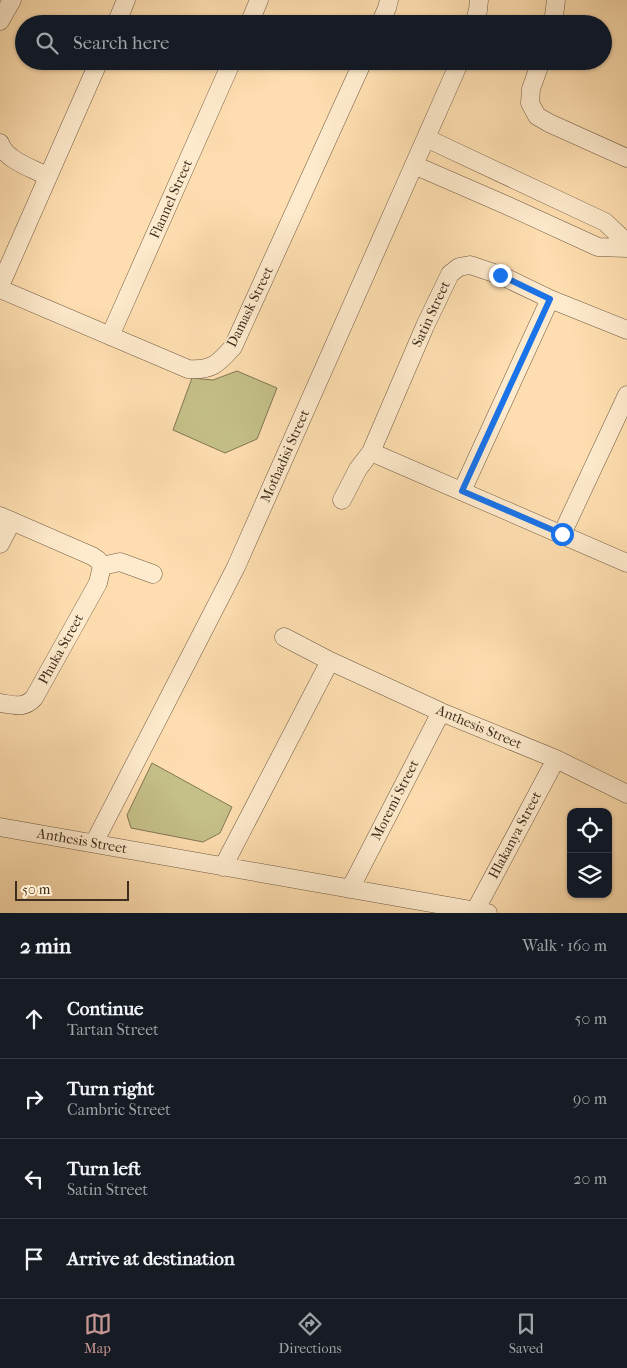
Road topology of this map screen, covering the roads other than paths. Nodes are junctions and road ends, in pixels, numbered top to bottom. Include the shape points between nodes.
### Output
1 (12, 0) edge
2 (126, 0) edge
3 (259, 0) edge
4 (389, 0) edge
5 (479, 0) edge
6 (556, 0) edge
7 (120, 15) edge
8 (253, 15) edge
9 (384, 15) edge
10 (477, 15) edge
11 (554, 15) edge
12 (0, 21) edge
13 (95, 70) edge
14 (228, 70) edge
15 (359, 70) edge
16 (456, 70) edge
17 (538, 70) edge
18 (426, 138) junction
19 (0, 143) edge
20 (627, 158) edge
21 (414, 165) junction
22 (48, 177) junction
23 (627, 243) edge
24 (627, 248) edge
25 (0, 288) edge
26 (550, 299) junction
27 (627, 330) edge
28 (110, 336) junction
29 (627, 395) edge
30 (371, 452) junction
31 (462, 491) junction
32 (342, 500) dead end
33 (6, 518) edge
34 (562, 534) junction
35 (0, 544) edge
36 (627, 563) edge
37 (102, 566) junction
38 (153, 574) dead end
39 (284, 637) dead end
40 (330, 661) junction
41 (0, 703) edge
42 (441, 712) junction
43 (556, 759) junction
44 (627, 794) edge
45 (0, 826) edge
46 (94, 843) junction
47 (224, 867) junction
48 (350, 889) junction
49 (481, 912) edge

1 - 12 street
2 - 7 street
3 - 8 street
4 - 9 street
5 - 10 street
6 - 11 street
13 - 22 street, Damask Street
14 - 28 street, Flannel Street
15 - 28 street, Damask Street via 233,347 221,360 201,370 188,369
16 - 18 street, Mothadisi Street
17 - 20 street via 530,103 537,116
18 - 21 street, Mothadisi Street
18 - 23 street via 605,222
19 - 22 street via 8,155
21 - 24 street via 598,247
21 - 46 street, Mothadisi Street via 236,567
22 - 25 street, Damask Street
25 - 28 street, Damask Street
26 - 27 street, Satin Street
26 - 30 street, Satin Street via 500,275 470,265 459,266 450,274 425,326
26 - 31 street
29 - 34 street
30 - 31 street
30 - 32 street, Satin Street
31 - 34 street
33 - 35 street
33 - 37 street via 92,556
34 - 36 street
37 - 38 street via 120,562
37 - 41 street, Phuka Street via 98,583 34,698 19,706
39 - 40 street, Anthesis Street
40 - 42 street, Anthesis Street
40 - 47 street
42 - 43 street, Anthesis Street
42 - 48 street, Moremi Street
43 - 44 street, Anthesis Street
43 - 49 street, Hlakanya Street
45 - 46 street, Anthesis Street
46 - 47 street, Anthesis Street
47 - 48 street, Anthesis Street
48 - 49 street, Anthesis Street

